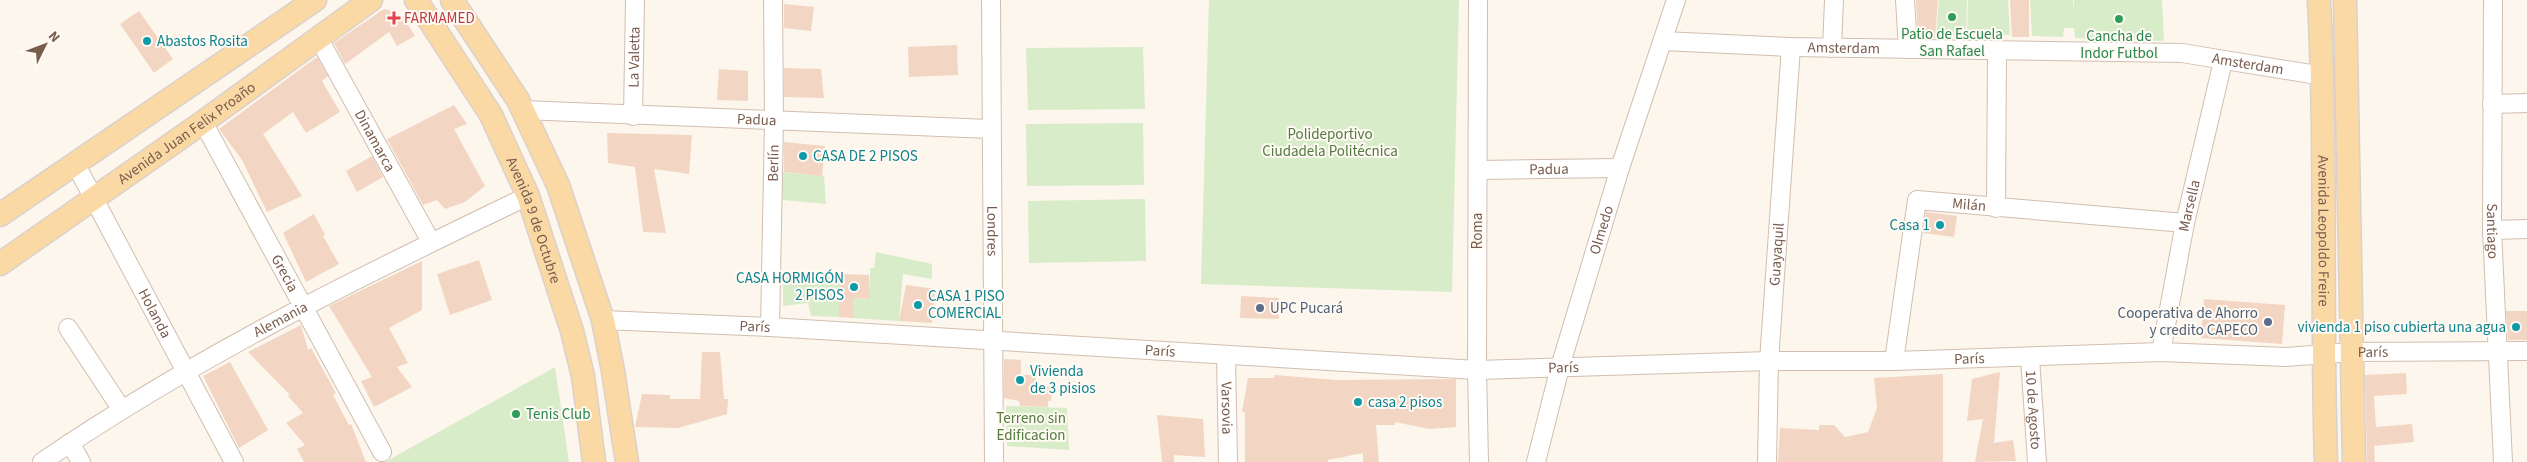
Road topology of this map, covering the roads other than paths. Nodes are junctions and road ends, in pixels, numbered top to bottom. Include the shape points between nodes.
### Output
1 (316, 0) edge
2 (371, 0) edge
3 (416, 0) edge
4 (452, 0) edge
5 (636, 0) edge
6 (773, 0) edge
7 (991, 0) edge
8 (1478, 0) edge
9 (1676, 0) edge
10 (1834, 0) edge
11 (1905, 0) edge
12 (2319, 0) edge
13 (2345, 0) edge
14 (2493, 0) edge
15 (319, 39) junction
16 (1663, 41) junction
17 (1791, 47) junction
18 (1832, 48) junction
19 (1908, 49) junction
20 (1997, 51) junction
21 (2223, 61) junction
22 (2323, 76) junction
23 (2527, 103) edge
24 (2492, 104) junction
25 (523, 110) junction
26 (633, 116) junction
27 (203, 122) junction
28 (774, 122) junction
29 (990, 129) junction
30 (76, 165) junction
31 (1620, 168) junction
32 (1478, 170) junction
33 (528, 196) junction
34 (94, 198) junction
35 (1996, 208) junction
36 (0, 215) edge
37 (2185, 223) junction
38 (2527, 229) edge
39 (2492, 230) junction
40 (431, 242) junction
41 (0, 264) edge
42 (304, 306) junction
43 (603, 320) junction
44 (770, 326) junction
45 (68, 328) dead end
46 (993, 342) junction
47 (2498, 351) junction
48 (2527, 351) edge
49 (2161, 352) junction
50 (2352, 352) junction
51 (2322, 354) junction
52 (1226, 356) junction
53 (2030, 358) junction
54 (1769, 361) junction
55 (1894, 361) junction
56 (1560, 367) junction
57 (186, 370) junction
58 (1477, 370) junction
59 (122, 410) junction
60 (70, 443) junction
61 (382, 452) dead end
62 (42, 462) edge
63 (81, 462) edge
64 (234, 462) edge
65 (594, 462) edge
66 (627, 462) edge
67 (994, 462) edge
68 (1228, 462) edge
69 (1479, 462) edge
70 (1536, 462) edge
71 (1767, 462) edge
72 (2037, 462) edge
73 (2326, 462) edge
74 (2354, 462) edge
75 (2503, 462) edge

1 - 30 main road
2 - 15 main road, Avenida Juan Felix Proaño
3 - 33 main road, Avenida 9 de Octubre via 490,115
4 - 25 main road
5 - 26 street, La Valetta
6 - 28 street, Berlín
7 - 29 street, Londres
8 - 32 street, Roma
9 - 16 street, Olmedo
10 - 18 street
11 - 19 street
12 - 22 main road, Avenida Leopoldo Freire
13 - 50 main road, Avenida Leopoldo Freire
14 - 24 street, Santiago
15 - 27 main road, Avenida Juan Felix Proaño
15 - 40 street, Dinamarca
16 - 17 street, Amsterdam
16 - 31 street, Olmedo
17 - 18 street, Amsterdam
17 - 54 street, Guayaquil
18 - 19 street, Amsterdam
19 - 20 street, Amsterdam
20 - 21 street, Amsterdam via 2182,53
20 - 35 street
21 - 22 street, Amsterdam
21 - 37 street, Marsella
22 - 51 main road, Avenida Leopoldo Freire
23 - 24 street
24 - 39 street, Santiago
25 - 26 street, Padua
25 - 43 main road via 558,184
26 - 28 street, Padua
27 - 34 main road, Avenida Juan Felix Proaño
27 - 42 street, Grecia
28 - 29 street, Padua
28 - 44 street, Berlín
29 - 46 street, Londres
30 - 34 street, Holanda
30 - 36 main road
31 - 32 street, Padua
31 - 56 street, Olmedo
32 - 58 street, Roma
33 - 40 street, Alemania
33 - 65 main road, Avenida 9 de Octubre via 572,331
34 - 41 main road, Avenida Juan Felix Proaño
34 - 57 street, Holanda
35 - 37 street, Milán
35 - 55 street, Milán via 1919,200 1915,203
37 - 49 street, Marsella
38 - 39 street
39 - 47 street, Santiago
40 - 42 street, Alemania
42 - 57 street, Alemania
42 - 61 street, Grecia
43 - 44 street, París
43 - 66 main road
44 - 46 street, París
45 - 59 street
46 - 52 street, París
46 - 67 street, Londres
47 - 48 street, París
47 - 50 street, París
47 - 75 street, Santiago
49 - 51 street, París
49 - 53 street, París
50 - 51 street, París
50 - 74 main road, Avenida Leopoldo Freire
51 - 73 main road, Avenida Leopoldo Freire
52 - 58 street, París
52 - 68 street, Varsovia
53 - 55 street, París
53 - 72 street, 10 de Agosto
54 - 55 street, París
54 - 56 street, París
54 - 71 street, Guayaquil
56 - 58 street, París
56 - 70 street, Olmedo
57 - 59 street, Alemania
57 - 64 street, Holanda
58 - 69 street, Roma
59 - 60 street, Alemania
60 - 62 street, Alemania
60 - 63 street

